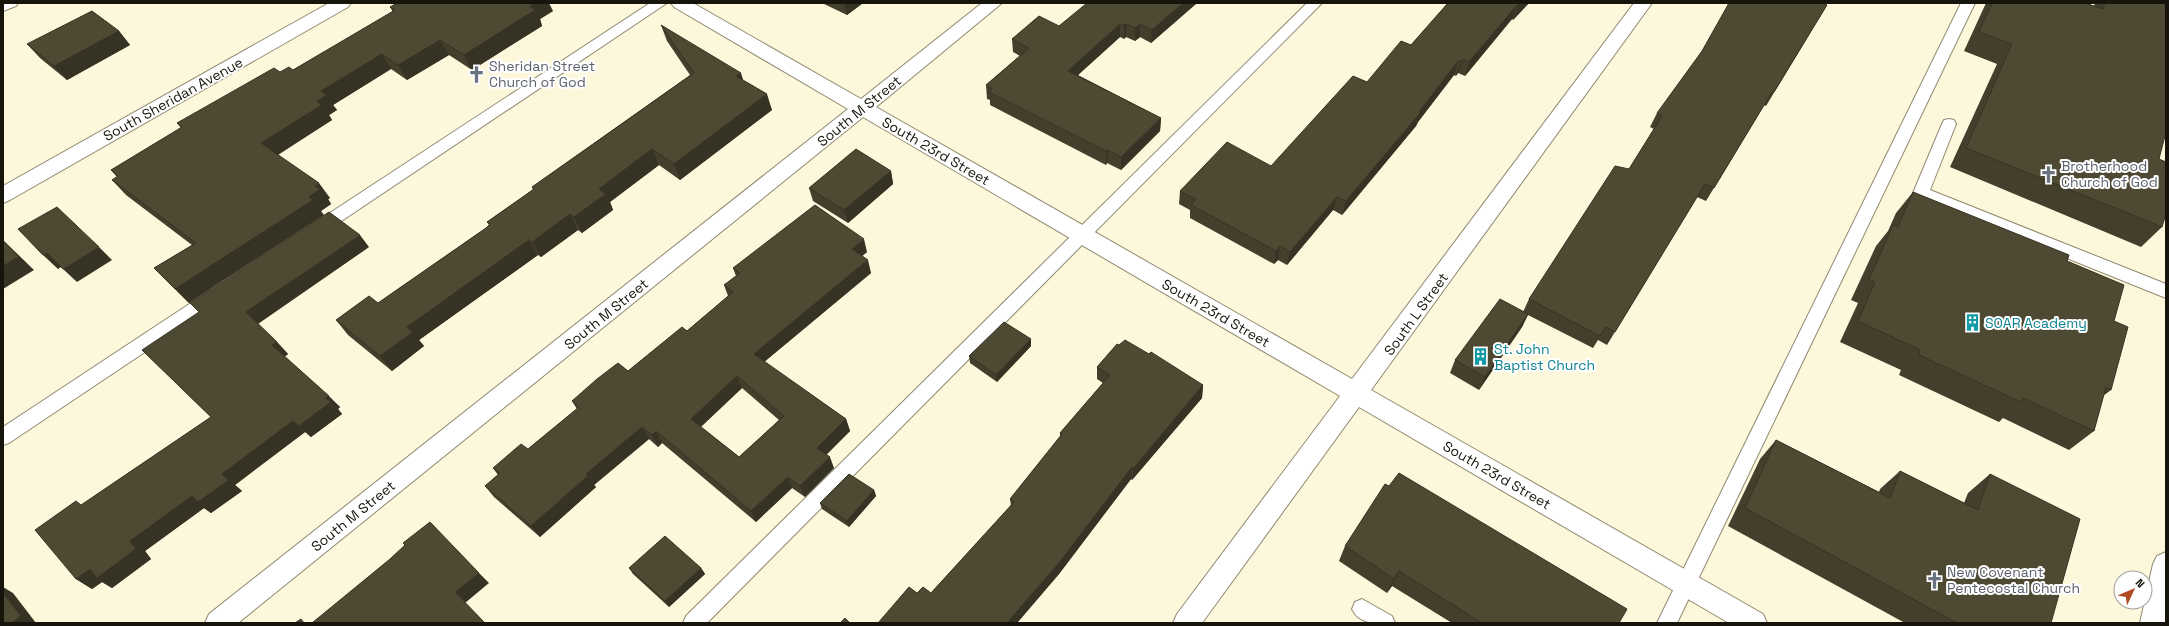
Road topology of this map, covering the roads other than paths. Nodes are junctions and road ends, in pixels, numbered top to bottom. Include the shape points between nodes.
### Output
1 (11, 3) edge
2 (342, 3) edge
3 (660, 3) edge
4 (680, 3) edge
5 (993, 3) edge
6 (1315, 3) edge
7 (1643, 3) edge
8 (1968, 3) edge
9 (3, 7) edge
10 (862, 109) junction
11 (1949, 124) dead end
12 (3, 195) edge
13 (1080, 234) junction
14 (302, 239) edge
15 (229, 287) edge
16 (2166, 291) edge
17 (1356, 394) junction
18 (3, 436) edge
19 (2166, 564) edge
20 (1686, 584) junction
21 (1362, 609) dead end
22 (218, 623) edge
23 (693, 623) edge
24 (1186, 623) edge
25 (1385, 623) edge
26 (1667, 623) edge
27 (1754, 623) edge
28 (2153, 623) edge

1 - 9 lane
2 - 12 street, South Sheridan Avenue
3 - 14 lane
4 - 10 street, South 23rd Street
5 - 10 street, South M Street
6 - 13 lane
7 - 17 street, South L Street
8 - 20 lane
10 - 13 street, South 23rd Street
10 - 22 street, South M Street
11 - 16 lane via 1922,193
13 - 17 street, South 23rd Street
13 - 23 lane
15 - 18 lane
17 - 20 street, South 23rd Street
17 - 24 street, South L Street
19 - 28 street
20 - 26 lane
20 - 27 street, South 23rd Street
21 - 25 lane

